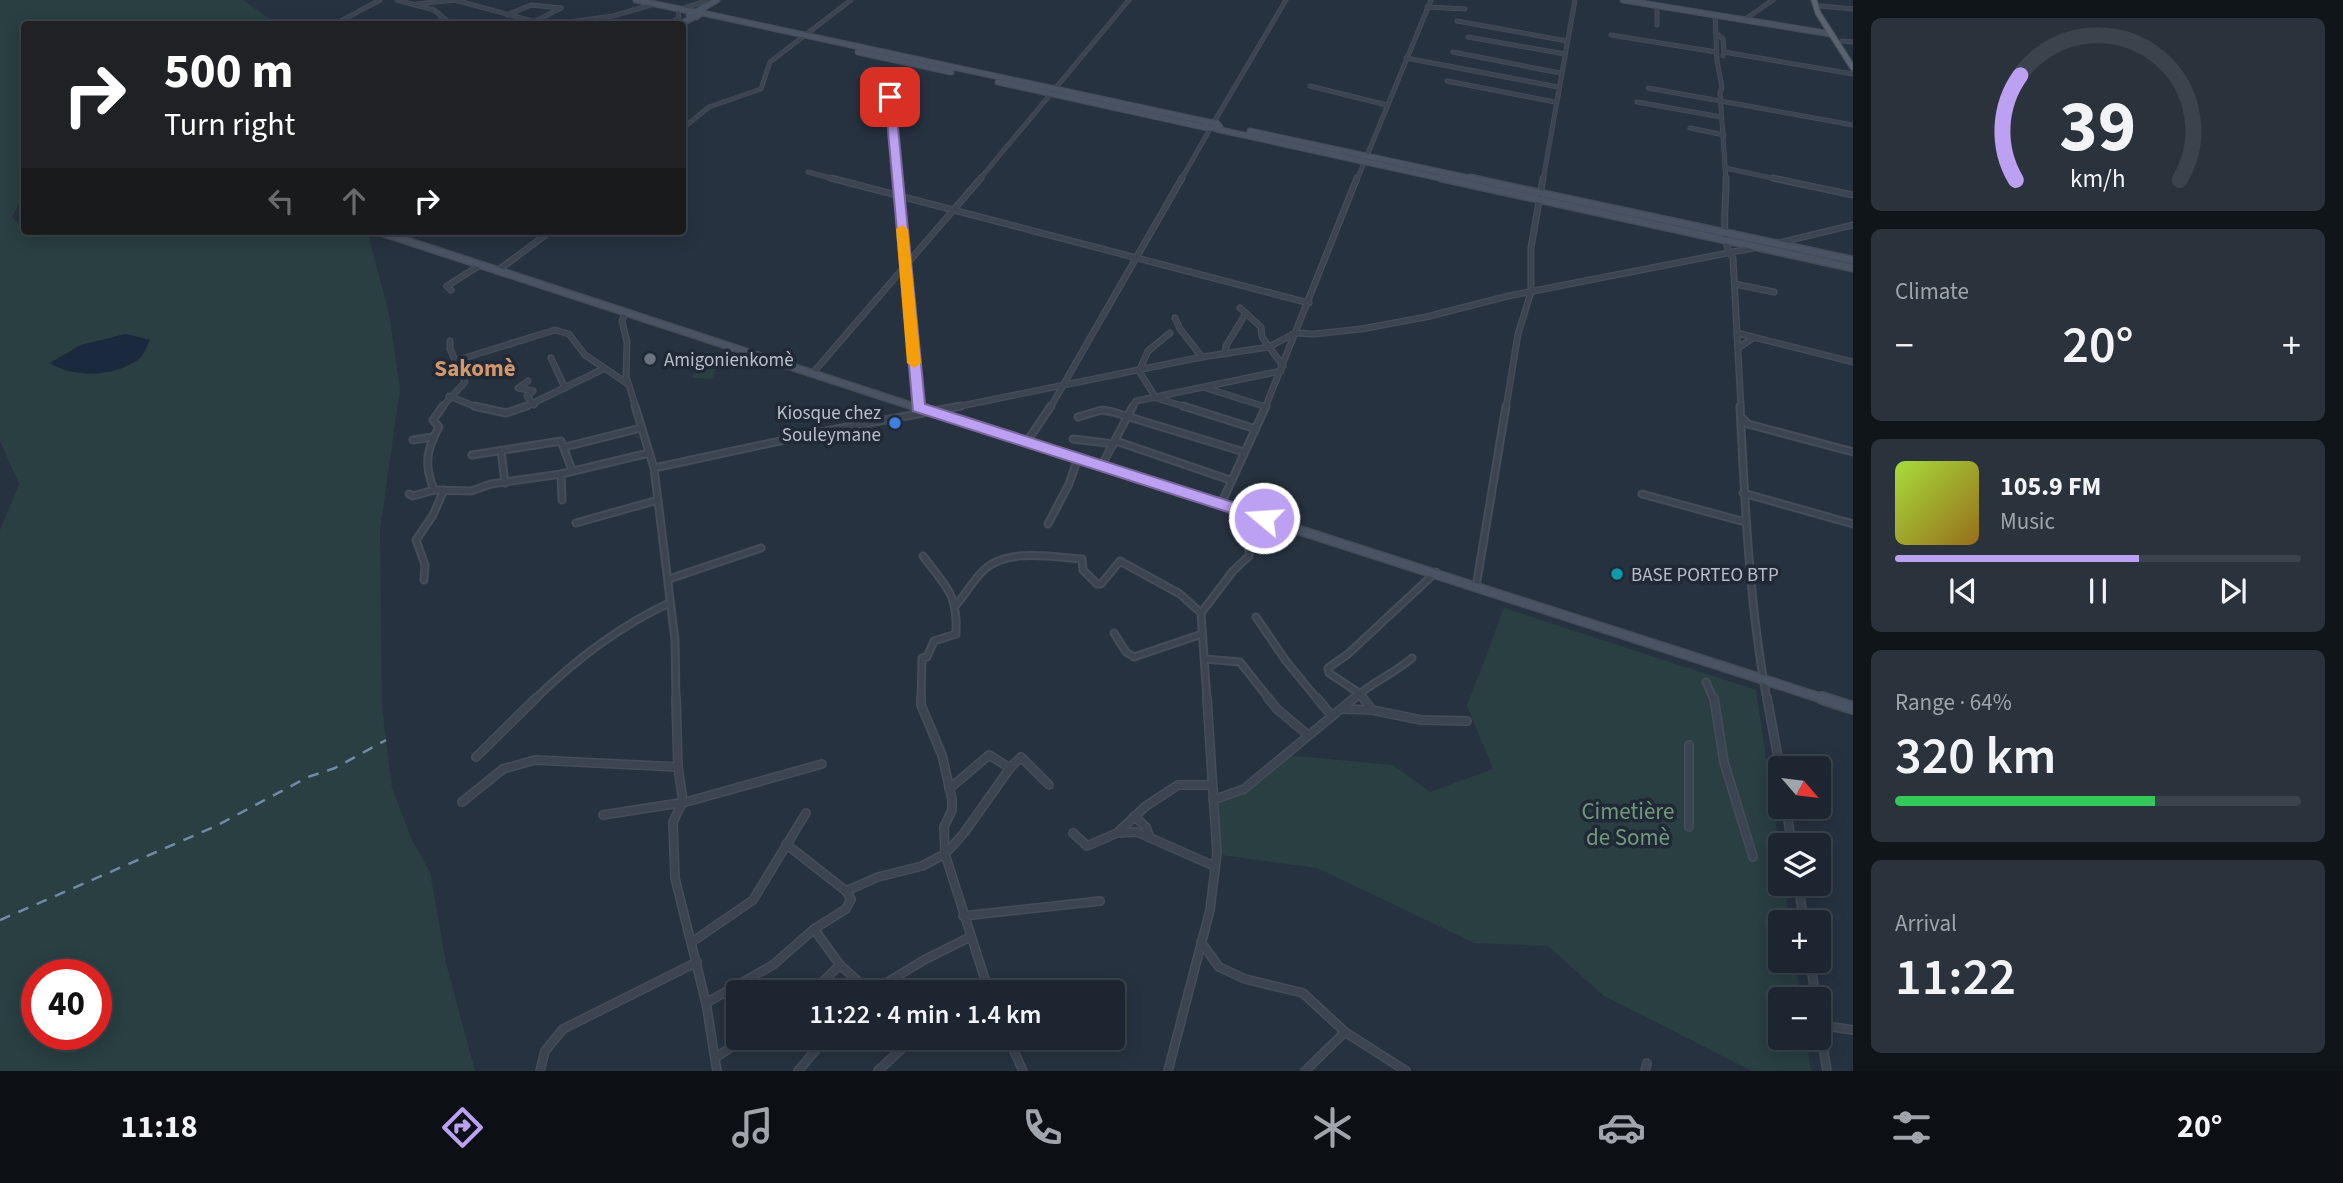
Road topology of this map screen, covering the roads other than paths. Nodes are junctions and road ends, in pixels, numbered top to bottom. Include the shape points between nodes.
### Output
1 (380, 0) edge
2 (397, 0) edge
3 (636, 0) edge
4 (717, 0) edge
5 (851, 0) edge
6 (1129, 0) edge
7 (1286, 0) edge
8 (1431, 0) edge
9 (1575, 0) edge
10 (1623, 0) edge
11 (1773, 0) edge
12 (1814, 0) edge
13 (709, 3) edge
14 (1821, 3) edge
15 (417, 4) junction
16 (654, 4) junction
17 (1657, 5) junction
18 (1427, 7) junction
19 (1465, 9) dead end
20 (1853, 9) edge
21 (679, 10) junction
22 (695, 14) junction
23 (507, 15) junction
24 (1715, 15) junction
25 (1723, 16) junction
26 (444, 20) joint
27 (1744, 20) junction
28 (341, 21) edge
29 (439, 21) edge
30 (530, 21) edge
31 (536, 21) edge
32 (577, 21) edge
33 (674, 21) edge
34 (684, 21) edge
35 (1457, 21) dead end
36 (1657, 25) dead end
37 (1716, 25) junction
38 (1716, 33) junction
39 (1611, 34) dead end
40 (1831, 34) junction
41 (807, 35) junction
42 (1468, 37) dead end
43 (801, 40) junction
44 (1567, 41) junction
45 (1842, 41) junction
46 (1853, 43) edge
47 (1453, 52) dead end
48 (1716, 52) junction
49 (1564, 54) junction
50 (1406, 58) junction
51 (1853, 59) edge
52 (1853, 68) edge
53 (1560, 73) junction
54 (1853, 74) edge
55 (1447, 81) dead end
56 (1310, 86) dead end
57 (1558, 87) junction
58 (1648, 88) dead end
59 (1057, 89) junction
60 (1052, 94) junction
61 (890, 97) dead end
62 (1555, 102) junction
63 (1637, 102) dead end
64 (1722, 102) junction
65 (1387, 105) junction
66 (1802, 110) dead end
67 (1721, 117) junction
68 (1803, 117) junction
69 (1853, 125) edge
70 (686, 126) edge
71 (1212, 126) junction
72 (1690, 128) dead end
73 (1724, 135) junction
74 (1366, 159) junction
75 (1725, 168) junction
76 (808, 172) dead end
77 (1853, 195) edge
78 (899, 196) junction
79 (1541, 197) junction
80 (953, 210) junction
81 (1853, 225) edge
82 (389, 235) edge
83 (546, 235) edge
84 (1725, 237) junction
85 (1775, 243) junction
86 (1758, 247) junction
87 (1727, 251) junction
88 (1138, 258) junction
89 (1853, 260) edge
90 (480, 265) junction
91 (905, 267) junction
92 (1853, 268) edge
93 (497, 271) junction
94 (1735, 284) junction
95 (451, 290) dead end
96 (1531, 292) junction
97 (1774, 292) dead end
98 (1309, 303) junction
99 (1240, 308) dead end
100 (625, 313) junction
101 (1246, 313) junction
102 (1175, 318) dead end
103 (1170, 333) dead end
104 (1295, 333) junction
105 (1737, 333) junction
106 (1757, 338) junction
107 (450, 341) dead end
108 (1269, 347) junction
109 (1738, 348) junction
110 (1226, 355) junction
111 (1202, 357) junction
112 (551, 358) dead end
113 (458, 360) junction
114 (1853, 362) edge
115 (1282, 368) junction
116 (601, 370) junction
117 (1139, 371) junction
118 (812, 374) junction
119 (528, 381) dead end
120 (628, 384) junction
121 (1064, 386) junction
122 (565, 388) junction
123 (1204, 388) junction
124 (449, 396) junction
125 (1156, 398) junction
126 (534, 405) junction
127 (918, 407) junction
128 (1266, 407) junction
129 (930, 411) junction
130 (1128, 416) junction
131 (1078, 417) dead end
132 (1741, 417) junction
133 (1748, 424) junction
134 (1741, 427) junction
135 (641, 428) junction
136 (1256, 429) junction
137 (432, 437) junction
138 (1073, 439) dead end
139 (412, 440) dead end
140 (1115, 442) junction
141 (1026, 443) junction
142 (565, 447) junction
143 (502, 450) junction
144 (1244, 452) junction
145 (1853, 452) edge
146 (649, 453) junction
147 (472, 455) dead end
148 (1078, 458) junction
149 (1102, 465) junction
150 (654, 468) junction
151 (572, 471) junction
152 (561, 474) junction
153 (1230, 480) junction
154 (505, 482) junction
155 (434, 489) junction
156 (444, 490) junction
157 (1743, 493) junction
158 (409, 494) dead end
159 (1643, 494) dead end
160 (562, 500) dead end
161 (658, 500) junction
162 (1221, 503) junction
163 (1240, 511) junction
164 (1745, 522) junction
165 (576, 523) dead end
166 (1048, 524) dead end
167 (1853, 524) edge
168 (761, 548) dead end
169 (923, 556) dead end
170 (1436, 572) junction
171 (669, 579) junction
172 (424, 580) dead end
173 (1476, 587) junction
174 (669, 603) junction
175 (956, 605) junction
176 (1201, 612) junction
177 (1256, 617) dead end
178 (1114, 633) dead end
179 (1202, 634) junction
180 (1412, 658) dead end
181 (1205, 659) junction
182 (1763, 679) junction
183 (1706, 682) dead end
184 (1359, 693) junction
185 (1853, 708) edge
186 (1344, 709) junction
187 (1372, 710) junction
188 (1332, 716) junction
189 (1467, 721) dead end
190 (1308, 734) junction
191 (1689, 745) dead end
192 (1778, 756) edge
193 (476, 757) dead end
194 (822, 764) dead end
195 (678, 767) junction
196 (1010, 768) junction
197 (1049, 785) dead end
198 (1212, 785) junction
199 (949, 789) junction
200 (1213, 800) junction
201 (683, 801) junction
202 (462, 802) dead end
203 (806, 813) dead end
204 (603, 815) dead end
205 (1134, 816) junction
206 (1689, 827) dead end
207 (1117, 833) junction
208 (1073, 834) dead end
209 (1149, 835) junction
210 (786, 844) junction
211 (945, 854) junction
212 (1753, 857) dead end
213 (1214, 866) junction
214 (846, 891) junction
215 (1100, 901) dead end
216 (963, 916) junction
217 (814, 929) junction
218 (970, 937) junction
219 (692, 942) junction
220 (1202, 943) junction
221 (697, 962) junction
222 (840, 965) junction
223 (824, 980) edge
224 (857, 980) edge
225 (890, 980) edge
226 (985, 980) edge
227 (706, 1003) junction
228 (1831, 1027) edge
229 (1853, 1031) edge
230 (1345, 1032) junction
231 (727, 1050) edge
232 (815, 1050) edge
233 (900, 1050) edge
234 (1014, 1050) edge
235 (1824, 1050) edge
236 (716, 1057) junction
237 (1402, 1070) edge
238 (540, 1071) edge
239 (717, 1071) edge
240 (798, 1071) edge
241 (878, 1071) edge
242 (1023, 1071) edge
243 (1168, 1071) edge
244 (1305, 1071) edge
245 (1827, 1071) edge

1 - 28 street
2 - 15 street
3 - 16 street
4 - 13 street
5 - 41 street
6 - 59 street
7 - 71 street
8 - 18 street
9 - 44 street
10 - 17 street
11 - 27 street
12 - 40 main road
13 - 21 street
13 - 22 street
14 - 20 street
14 - 45 main road
15 - 23 street via 455,0
15 - 26 street via 434,10
16 - 21 street
16 - 32 street
17 - 24 street
17 - 36 street
18 - 19 street
18 - 50 street
21 - 22 street
21 - 33 street
22 - 34 street
22 - 41 street
22 - 43 street
23 - 30 street
23 - 31 street via 531,5 561,8
24 - 25 street
24 - 37 street
25 - 27 street
25 - 37 street
26 - 29 street
27 - 40 street
35 - 44 street
37 - 38 street
38 - 48 street
38 - 54 street via 1723,39 1723,54
39 - 48 street
40 - 52 main road
41 - 43 street
41 - 59 street
42 - 49 street
43 - 60 street
43 - 70 street via 771,62 761,89 709,107
44 - 49 street
45 - 46 street
45 - 51 main road
47 - 53 street
48 - 64 street
49 - 53 street
50 - 57 street
50 - 65 street
53 - 57 street
55 - 62 street
56 - 65 street
57 - 62 street
58 - 64 street
59 - 60 street
59 - 71 street
60 - 71 street
60 - 80 street
61 - 78 street
62 - 79 street
63 - 67 street
64 - 67 street
64 - 68 street
65 - 74 street
66 - 68 street
67 - 73 street
68 - 69 street
71 - 74 street
71 - 88 street
72 - 73 street
73 - 75 street
74 - 79 street
74 - 98 street
75 - 77 street
75 - 84 street
76 - 78 street
78 - 80 street
78 - 91 street
79 - 84 street
79 - 96 street via 1531,248
80 - 88 street
80 - 91 street
81 - 85 street
82 - 90 street
83 - 93 street
84 - 85 street
84 - 86 street
84 - 87 street
85 - 89 street
86 - 87 street
86 - 92 street
87 - 94 street via 1733,258
87 - 96 street
88 - 98 street
88 - 121 street
90 - 93 street
90 - 95 street via 447,286
91 - 118 street
91 - 127 street
93 - 100 street
94 - 97 street
94 - 105 street
96 - 104 street via 1361,329
96 - 173 street via 1518,334
98 - 104 street
99 - 101 street
100 - 118 street
100 - 120 street
101 - 108 street via 1261,327
101 - 110 street via 1226,346
102 - 111 street
103 - 117 street via 1148,351
104 - 108 street
104 - 115 street
105 - 106 street
105 - 109 street
106 - 109 street
106 - 114 street
107 - 113 street
108 - 110 street
108 - 115 street
109 - 132 street
110 - 111 street
111 - 117 street
112 - 122 street
113 - 116 street via 555,330 569,334
113 - 124 street via 465,382
115 - 123 street
115 - 128 street
116 - 120 street
116 - 122 street
117 - 121 street
117 - 125 street
118 - 127 street
119 - 126 street via 519,388 533,391 527,396
120 - 135 street
121 - 129 street
121 - 141 street
122 - 126 street
123 - 125 street
123 - 128 street
124 - 126 street via 496,414
124 - 137 street via 434,416 439,427
125 - 130 street via 1136,401
125 - 136 street
127 - 129 street
128 - 136 street
129 - 141 street
129 - 150 street
130 - 131 street via 1102,410
130 - 140 street
130 - 144 street
132 - 133 street
132 - 134 street
133 - 134 street
133 - 145 street
134 - 157 street
135 - 142 street
135 - 146 street
136 - 144 street
137 - 139 street
137 - 155 street via 425,462
138 - 140 street
140 - 149 street
140 - 153 street
141 - 148 street
142 - 143 street via 561,441
142 - 151 street
143 - 147 street
143 - 154 street
144 - 153 street
146 - 150 street
146 - 151 street
148 - 149 street
148 - 166 street
149 - 162 street
150 - 161 street
151 - 152 street
152 - 154 street
152 - 160 street
153 - 162 street
154 - 156 street via 471,491
155 - 156 street
155 - 158 street
156 - 172 street via 416,540 425,565
157 - 164 street
157 - 167 street
159 - 164 street
161 - 165 street
161 - 171 street
162 - 163 street
163 - 170 street
163 - 176 street via 1235,522 1249,556
164 - 182 street
168 - 171 street
169 - 175 street
170 - 173 street
170 - 184 street via 1328,668
171 - 174 street
173 - 182 street
174 - 193 street via 598,644
174 - 195 street via 677,678
175 - 176 street via 993,563 1013,558 1067,558 1082,559 1083,570 1097,584 1120,561 1180,594
175 - 199 street via 956,634 934,641 922,659 921,705 942,755
176 - 179 street
177 - 188 street
178 - 179 street via 1134,657
179 - 181 street
180 - 184 street
181 - 190 street via 1240,662 1276,709
181 - 198 street
182 - 185 street
182 - 192 street
183 - 212 street via 1713,694 1724,762
184 - 186 street
184 - 187 street
186 - 187 street
186 - 188 street
187 - 189 street via 1421,720
188 - 190 street
190 - 200 street via 1244,789
191 - 206 street
194 - 201 street
195 - 201 street
195 - 202 street via 564,758 519,763 502,770
196 - 197 street via 1021,757
196 - 199 street via 989,755
196 - 211 street
198 - 200 street
198 - 205 street via 1178,785
199 - 211 street via 953,810 944,827
200 - 213 street
201 - 204 street
201 - 219 street via 673,822 675,878
203 - 210 street
205 - 207 street
205 - 209 street
207 - 208 street via 1087,846
207 - 209 street
209 - 213 street
210 - 214 street
210 - 219 street via 753,900
211 - 214 street
211 - 216 street
213 - 220 street
214 - 217 street via 851,899 846,909
215 - 216 street
216 - 218 street
217 - 222 street
217 - 227 street via 774,965
218 - 225 street
218 - 226 street
219 - 221 street
220 - 230 street via 1219,967 1245,979 1303,993
220 - 243 street
221 - 227 street
221 - 238 street via 563,1029 545,1051
222 - 223 street
222 - 224 street
227 - 236 street
228 - 229 street
230 - 237 street
230 - 244 street
231 - 236 street
232 - 240 street
233 - 241 street
234 - 242 street
235 - 245 street
236 - 239 street

